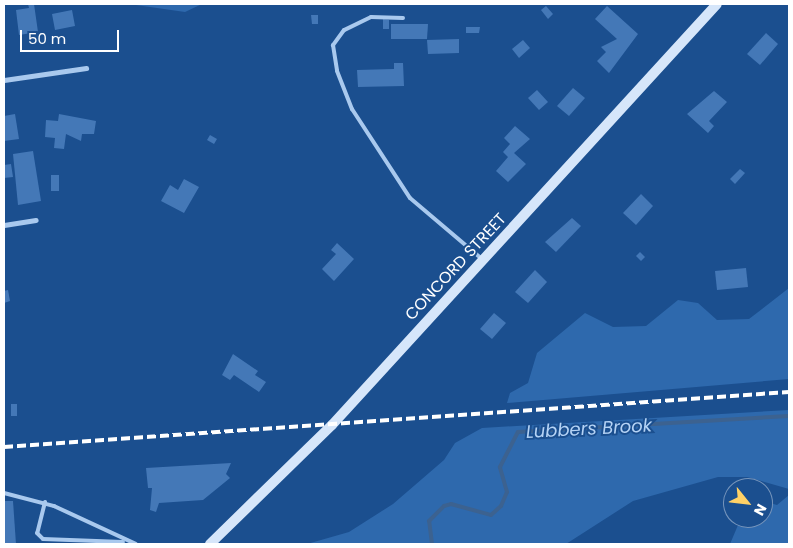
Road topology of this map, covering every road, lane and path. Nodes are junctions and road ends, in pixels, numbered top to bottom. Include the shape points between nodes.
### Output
1 (716, 4) edge
2 (403, 18) dead end
3 (86, 68) dead end
4 (4, 80) edge
5 (36, 220) dead end
6 (4, 225) edge
7 (483, 260) junction
8 (4, 493) edge
9 (45, 502) junction
10 (128, 542) junction
11 (136, 544) edge
12 (210, 544) edge

1 - 7 street, CONCORD STREET
2 - 7 lane via 371,17 344,30 333,45 337,70 352,109 410,198
3 - 4 street
5 - 6 street
7 - 12 street, CONCORD STREET via 332,425
8 - 9 lane
9 - 10 lane
9 - 10 lane via 37,532 43,539
10 - 11 lane

